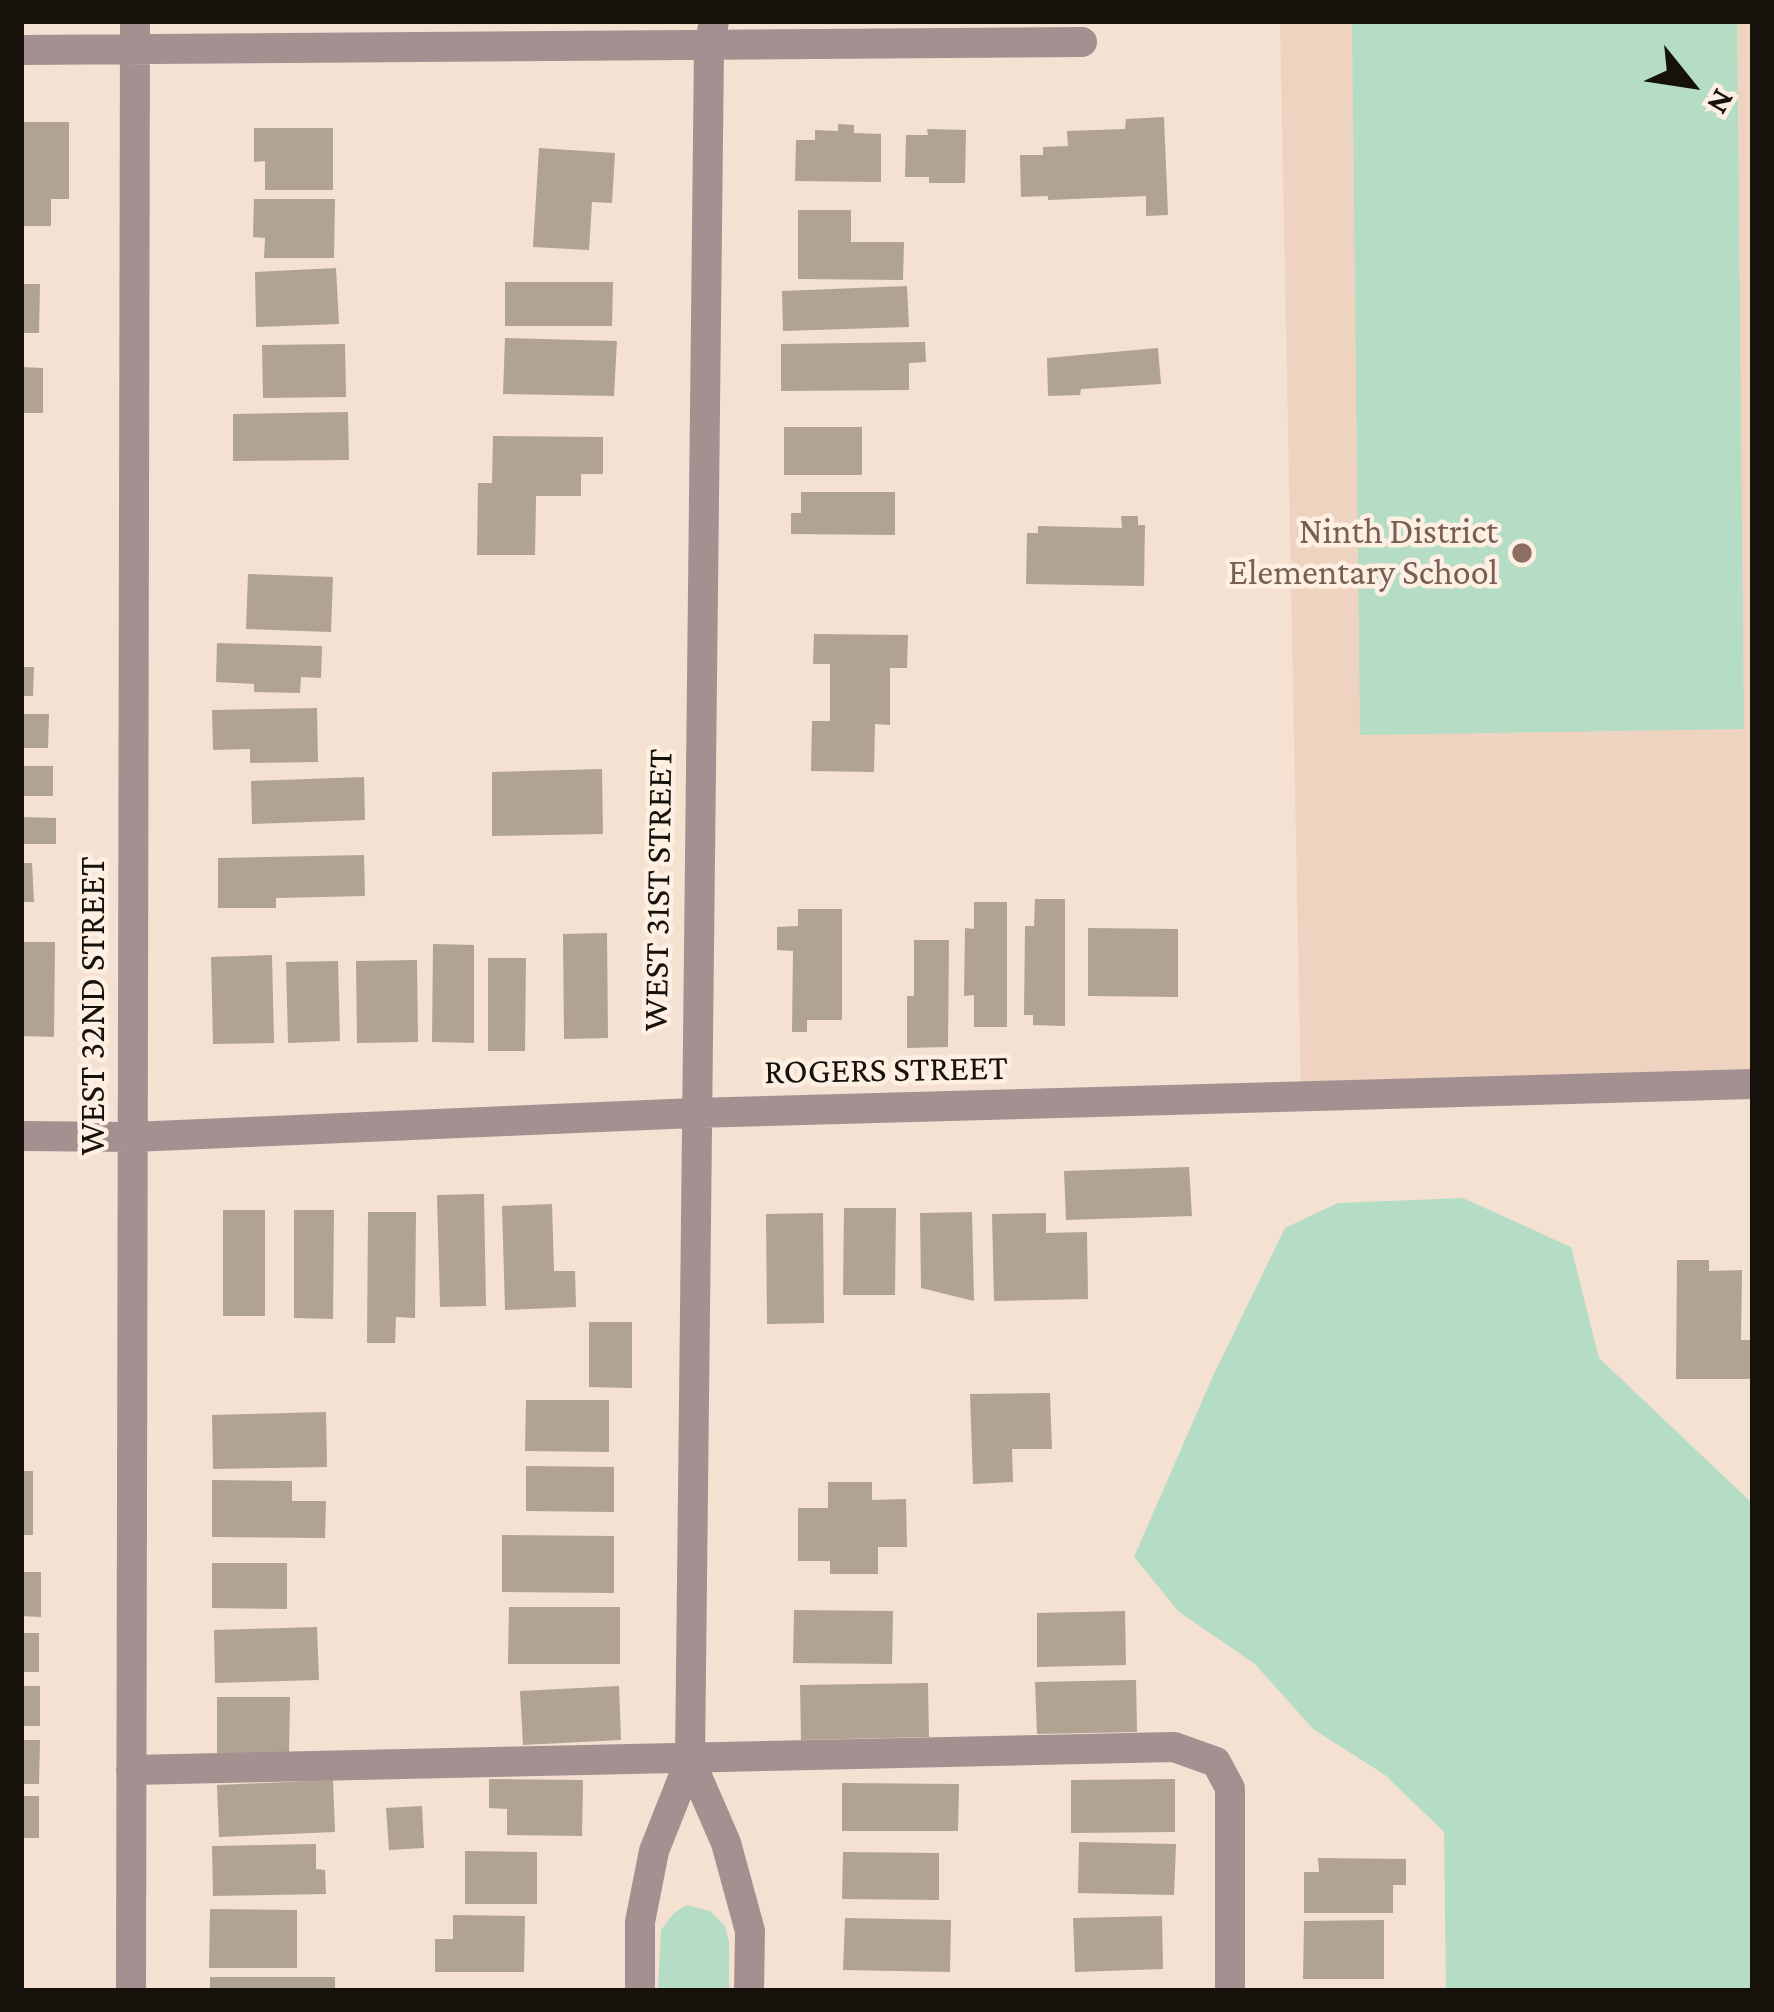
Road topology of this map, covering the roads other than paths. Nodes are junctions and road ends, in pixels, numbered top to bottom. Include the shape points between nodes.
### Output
1 (711, 34) edge
2 (135, 35) edge
3 (1082, 42) dead end
4 (21, 50) edge
5 (1753, 1084) edge
6 (694, 1113) junction
7 (21, 1136) edge
8 (132, 1137) junction
9 (690, 1760) junction
10 (131, 1770) junction
11 (130, 1991) edge
12 (640, 1991) edge
13 (749, 1991) edge
14 (1230, 1991) edge

1 - 2 street via 656,44
1 - 3 street
1 - 6 street, WEST 31ST STREET
2 - 4 street
2 - 8 street, WEST 32ND STREET
5 - 6 street, ROGERS STREET
6 - 8 street, ROGERS STREET
6 - 9 street, WEST 31ST STREET
7 - 8 street, ROGERS STREET
8 - 10 street, WEST 32ND STREET
9 - 10 street
9 - 12 street, WEST 31ST STREET via 654,1851 640,1922
9 - 13 street, WEST 31ST STREET via 726,1843 750,1930
9 - 14 street via 1174,1747 1216,1762 1230,1788
10 - 11 street, WEST 32ND STREET

